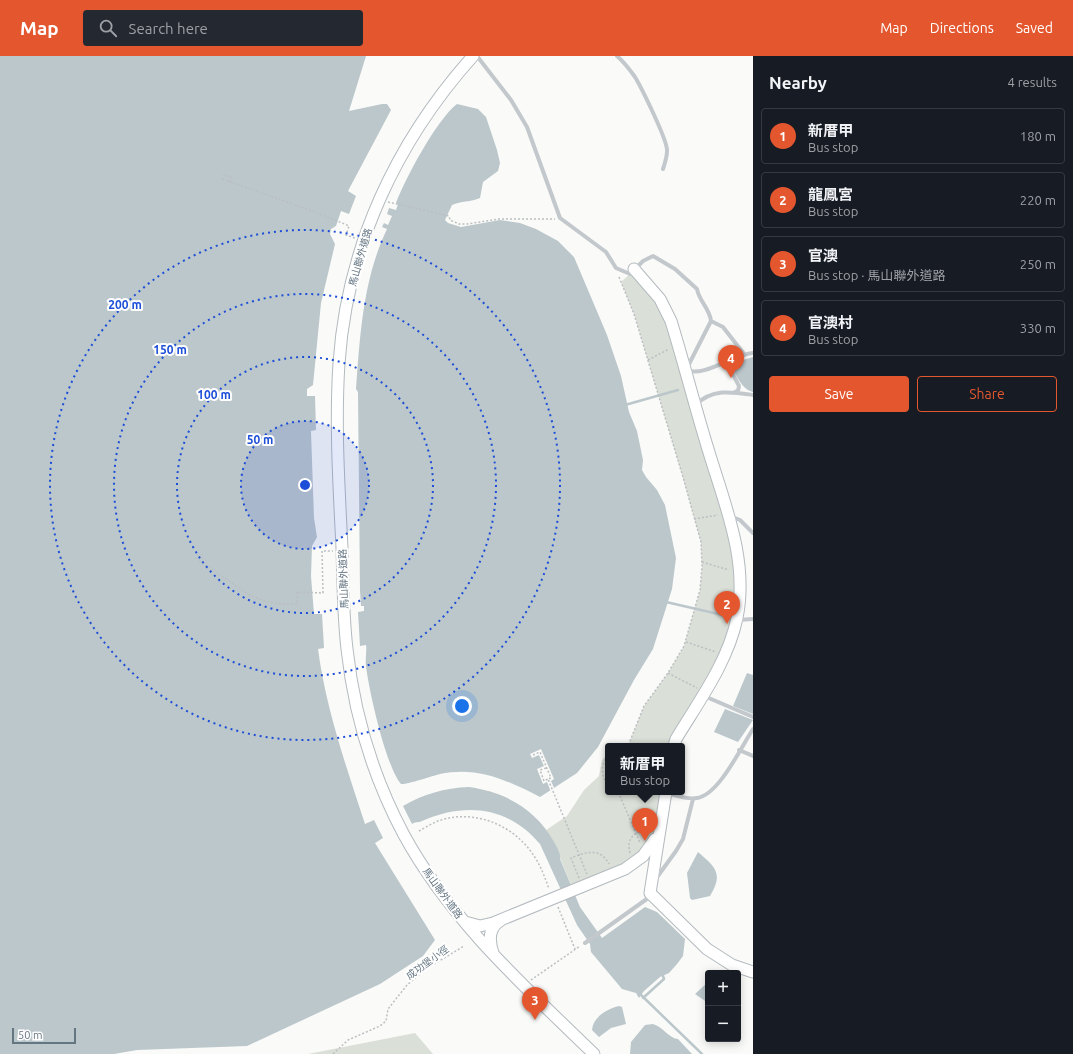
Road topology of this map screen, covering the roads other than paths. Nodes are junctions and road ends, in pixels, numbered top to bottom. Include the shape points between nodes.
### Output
1 (473, 56) edge
2 (477, 56) edge
3 (617, 56) edge
4 (663, 169) dead end
5 (634, 269) junction
6 (711, 321) junction
7 (753, 353) edge
8 (744, 354) junction
9 (722, 362) junction
10 (684, 367) junction
11 (734, 392) junction
12 (753, 395) edge
13 (696, 407) junction
14 (725, 515) junction
15 (753, 533) edge
16 (753, 619) edge
17 (737, 620) junction
18 (702, 690) junction
19 (753, 717) edge
20 (753, 729) edge
21 (675, 743) edge
22 (739, 750) junction
23 (753, 756) edge
24 (665, 795) edge
25 (680, 795) edge
26 (693, 798) junction
27 (655, 833) junction
28 (651, 890) junction
29 (504, 919) junction
30 (463, 921) junction
31 (487, 925) junction
32 (481, 942) junction
33 (585, 942) road end
34 (494, 956) junction
35 (753, 972) edge
36 (594, 1054) edge

1 - 30 main road, 馬山聯外道路 via 449,84 412,136 378,202 363,241 349,294 340,355 338,396 345,627 357,712 372,762 398,823 432,879
2 - 5 lane via 512,100 527,127 560,218 606,252 616,268 630,274
3 - 4 lane via 641,86 648,106 664,135 668,150
5 - 6 lane via 653,256 663,261 694,285
5 - 10 main road via 666,309
6 - 8 lane via 723,327
6 - 10 lane via 696,352
7 - 8 lane
8 - 9 lane
9 - 10 lane via 699,372 689,371
9 - 11 lane via 727,363 739,386 738,391
10 - 13 main road
11 - 12 lane
11 - 13 lane via 720,392 704,399
13 - 14 main road
14 - 15 lane via 740,520
14 - 17 main road via 740,569
16 - 17 lane
17 - 18 main road via 724,656
18 - 19 lane
18 - 21 main road
20 - 22 lane
22 - 23 lane
22 - 26 lane via 718,783 702,797
24 - 27 main road
25 - 26 lane
26 - 28 lane via 683,839
27 - 28 main road
27 - 29 main road via 648,850 625,869 577,885
28 - 33 lane via 601,932
28 - 35 main road via 697,939 718,957
29 - 31 main road
29 - 34 main road via 495,925 490,935
30 - 31 main road via 473,925
30 - 32 main road, 馬山聯外道路
31 - 32 main road via 478,930
32 - 34 main road, 馬山聯外道路
34 - 36 main road, 馬山聯外道路

